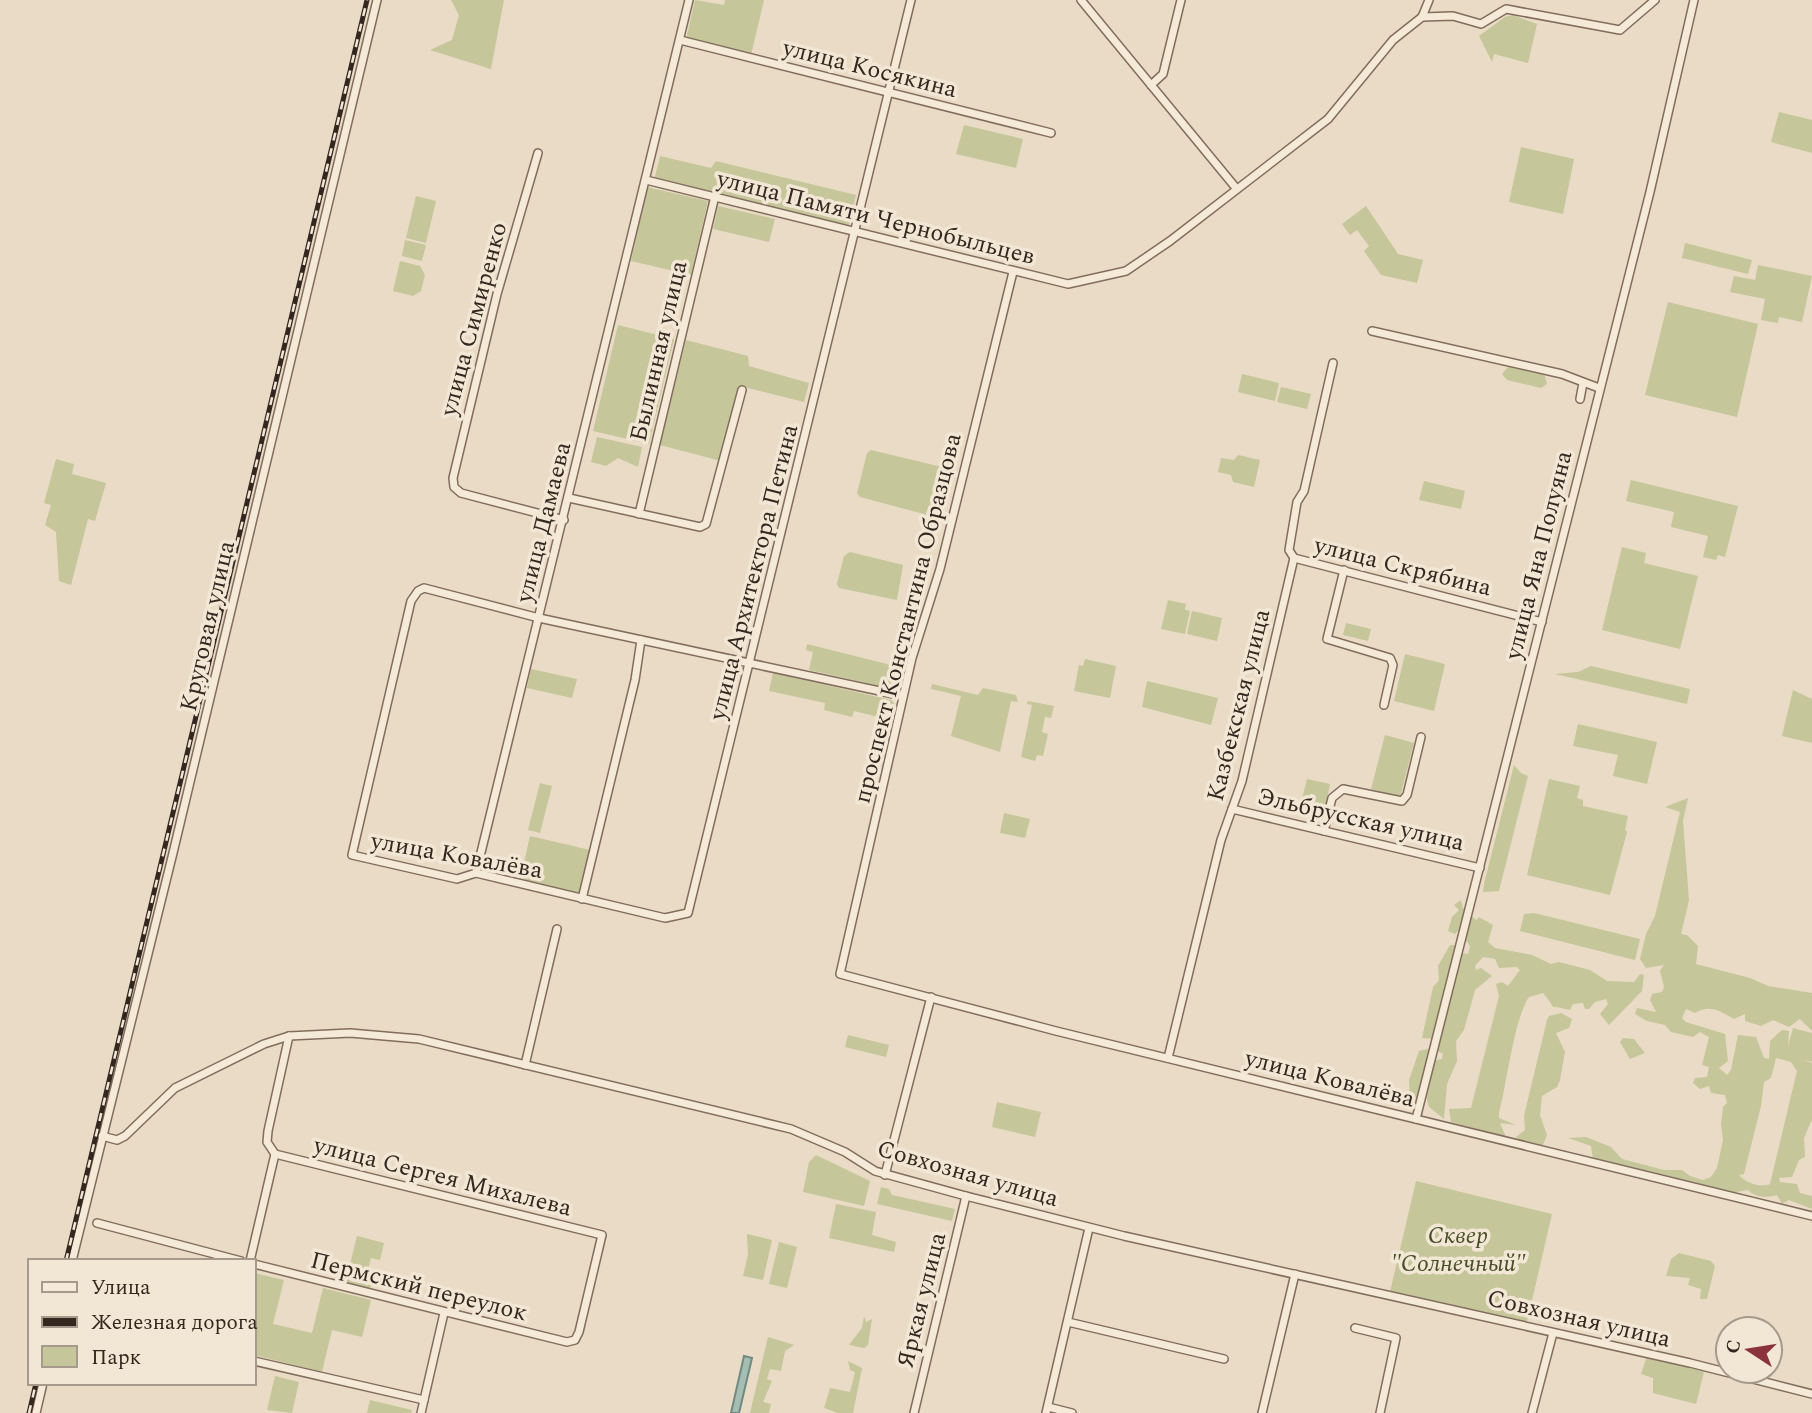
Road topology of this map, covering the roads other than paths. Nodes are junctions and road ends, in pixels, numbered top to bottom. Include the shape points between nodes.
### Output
1 (377, 0) edge
2 (689, 0) edge
3 (911, 0) edge
4 (1081, 0) edge
5 (1181, 0) edge
6 (1429, 0) edge
7 (1656, 0) edge
8 (1694, 0) edge
9 (1422, 16) junction
10 (680, 40) junction
11 (1151, 85) junction
12 (890, 93) junction
13 (1051, 133) dead end
14 (538, 153) dead end
15 (646, 180) junction
16 (1236, 188) junction
17 (715, 196) junction
18 (855, 232) junction
19 (1013, 272) junction
20 (1372, 331) dead end
21 (1333, 363) dead end
22 (1583, 383) junction
23 (1600, 388) junction
24 (742, 390) dead end
25 (1580, 399) dead end
26 (569, 498) junction
27 (639, 514) junction
28 (564, 520) junction
29 (1294, 558) junction
30 (1344, 570) junction
31 (539, 618) junction
32 (1542, 622) junction
33 (641, 640) junction
34 (751, 661) junction
35 (903, 696) junction
36 (1384, 705) dead end
37 (1421, 737) dead end
38 (1232, 809) junction
39 (1324, 831) junction
40 (1480, 868) junction
41 (476, 873) junction
42 (582, 899) junction
43 (679, 915) joint
44 (557, 929) dead end
45 (840, 974) joint
46 (931, 997) junction
47 (289, 1037) junction
48 (1168, 1058) junction
49 (525, 1065) junction
50 (1416, 1119) junction
51 (102, 1136) junction
52 (275, 1154) junction
53 (885, 1175) junction
54 (966, 1196) junction
55 (1812, 1216) edge
56 (97, 1223) dead end
57 (1089, 1227) junction
58 (72, 1259) edge
59 (233, 1259) edge
60 (253, 1259) edge
61 (256, 1263) edge
62 (1295, 1274) junction
63 (444, 1313) junction
64 (1068, 1322) junction
65 (1355, 1328) dead end
66 (1553, 1332) junction
67 (575, 1340) joint
68 (1224, 1359) dead end
69 (256, 1361) edge
70 (43, 1385) edge
71 (1812, 1394) edge
72 (424, 1400) junction
73 (1047, 1410) edge
74 (36, 1413) edge
75 (421, 1413) edge
76 (914, 1413) edge
77 (1072, 1413) edge
78 (1262, 1413) edge
79 (1380, 1413) edge
80 (1532, 1413) edge

1 - 51 street, Круговая улица
2 - 10 street, улица Дамаева
3 - 12 street, улица Архитектора Петина
4 - 11 street
5 - 11 street via 1163,74
6 - 9 street
7 - 9 street via 1620,30 1506,9 1481,24 1452,16
8 - 23 street, улица Яна Полуяна
9 - 16 street, улица Памяти Чернобыльцев via 1393,40 1328,119
10 - 12 street, улица Косякина
10 - 15 street, улица Дамаева
11 - 16 street
12 - 13 street, улица Косякина
12 - 18 street, улица Архитектора Петина
14 - 28 street, улица Симиренко via 497,294 453,478 461,493
15 - 17 street, улица Памяти Чернобыльцев
15 - 26 street, улица Дамаева
16 - 19 street, улица Памяти Чернобыльцев via 1136,265 1068,284
17 - 18 street, улица Памяти Чернобыльцев
17 - 27 street, Былинная улица
18 - 19 street, улица Памяти Чернобыльцев
18 - 34 street, улица Архитектора Петина
19 - 35 street, проспект Константина Образцова via 951,526
20 - 22 street via 1562,374
21 - 29 street, Казбекская улица via 1304,491 1297,502 1289,550
22 - 23 street
22 - 25 street
23 - 32 street, улица Яна Полуяна
24 - 27 street via 706,524 700,527
26 - 27 street
26 - 28 street, улица Дамаева
28 - 31 street, улица Дамаева
29 - 30 street, улица Скрябина
29 - 38 street, Казбекская улица
30 - 32 street, улица Скрябина
30 - 36 street via 1328,639 1390,658 1393,666
31 - 33 street
31 - 41 street, улица Дамаева
31 - 41 street, улица Ковалёва via 432,589 418,591 411,601 352,855 457,879
32 - 40 street, улица Яна Полуяна
33 - 34 street
33 - 42 street
34 - 35 street
34 - 43 street, улица Архитектора Петина via 688,913
35 - 45 street, проспект Константина Образцова
37 - 39 street via 1402,801 1343,789 1332,798
38 - 39 street, Эльбрусская улица
38 - 48 street, Казбекская улица
39 - 40 street, Эльбрусская улица
40 - 50 street, улица Яна Полуяна
41 - 42 street, улица Ковалёва
42 - 43 street, улица Ковалёва via 665,918
44 - 49 street
45 - 46 street, улица Ковалёва
46 - 48 street, улица Ковалёва
46 - 53 street
47 - 49 street, Совхозная улица via 401,1035
47 - 51 street, Совхозная улица via 264,1044 175,1088 125,1136 117,1140
47 - 52 street via 268,1131 267,1142
48 - 50 street, улица Ковалёва
49 - 53 street, Совхозная улица via 809,1134
50 - 55 street, улица Ковалёва
51 - 58 street, Круговая улица
52 - 60 street
52 - 67 street, улица Сергея Михалева via 602,1235
53 - 54 street, Совхозная улица
54 - 57 street, Совхозная улица
54 - 76 street, Яркая улица
56 - 59 street
57 - 62 street, Совхозная улица
57 - 64 street
61 - 63 street, Пермский переулок
62 - 66 street, Совхозная улица
62 - 78 street
63 - 67 street, Пермский переулок via 567,1342
63 - 72 street
64 - 68 street
64 - 73 street
65 - 79 street via 1396,1339
66 - 71 street, Совхозная улица
66 - 80 street
69 - 72 street
70 - 74 street
72 - 75 street
73 - 77 street

